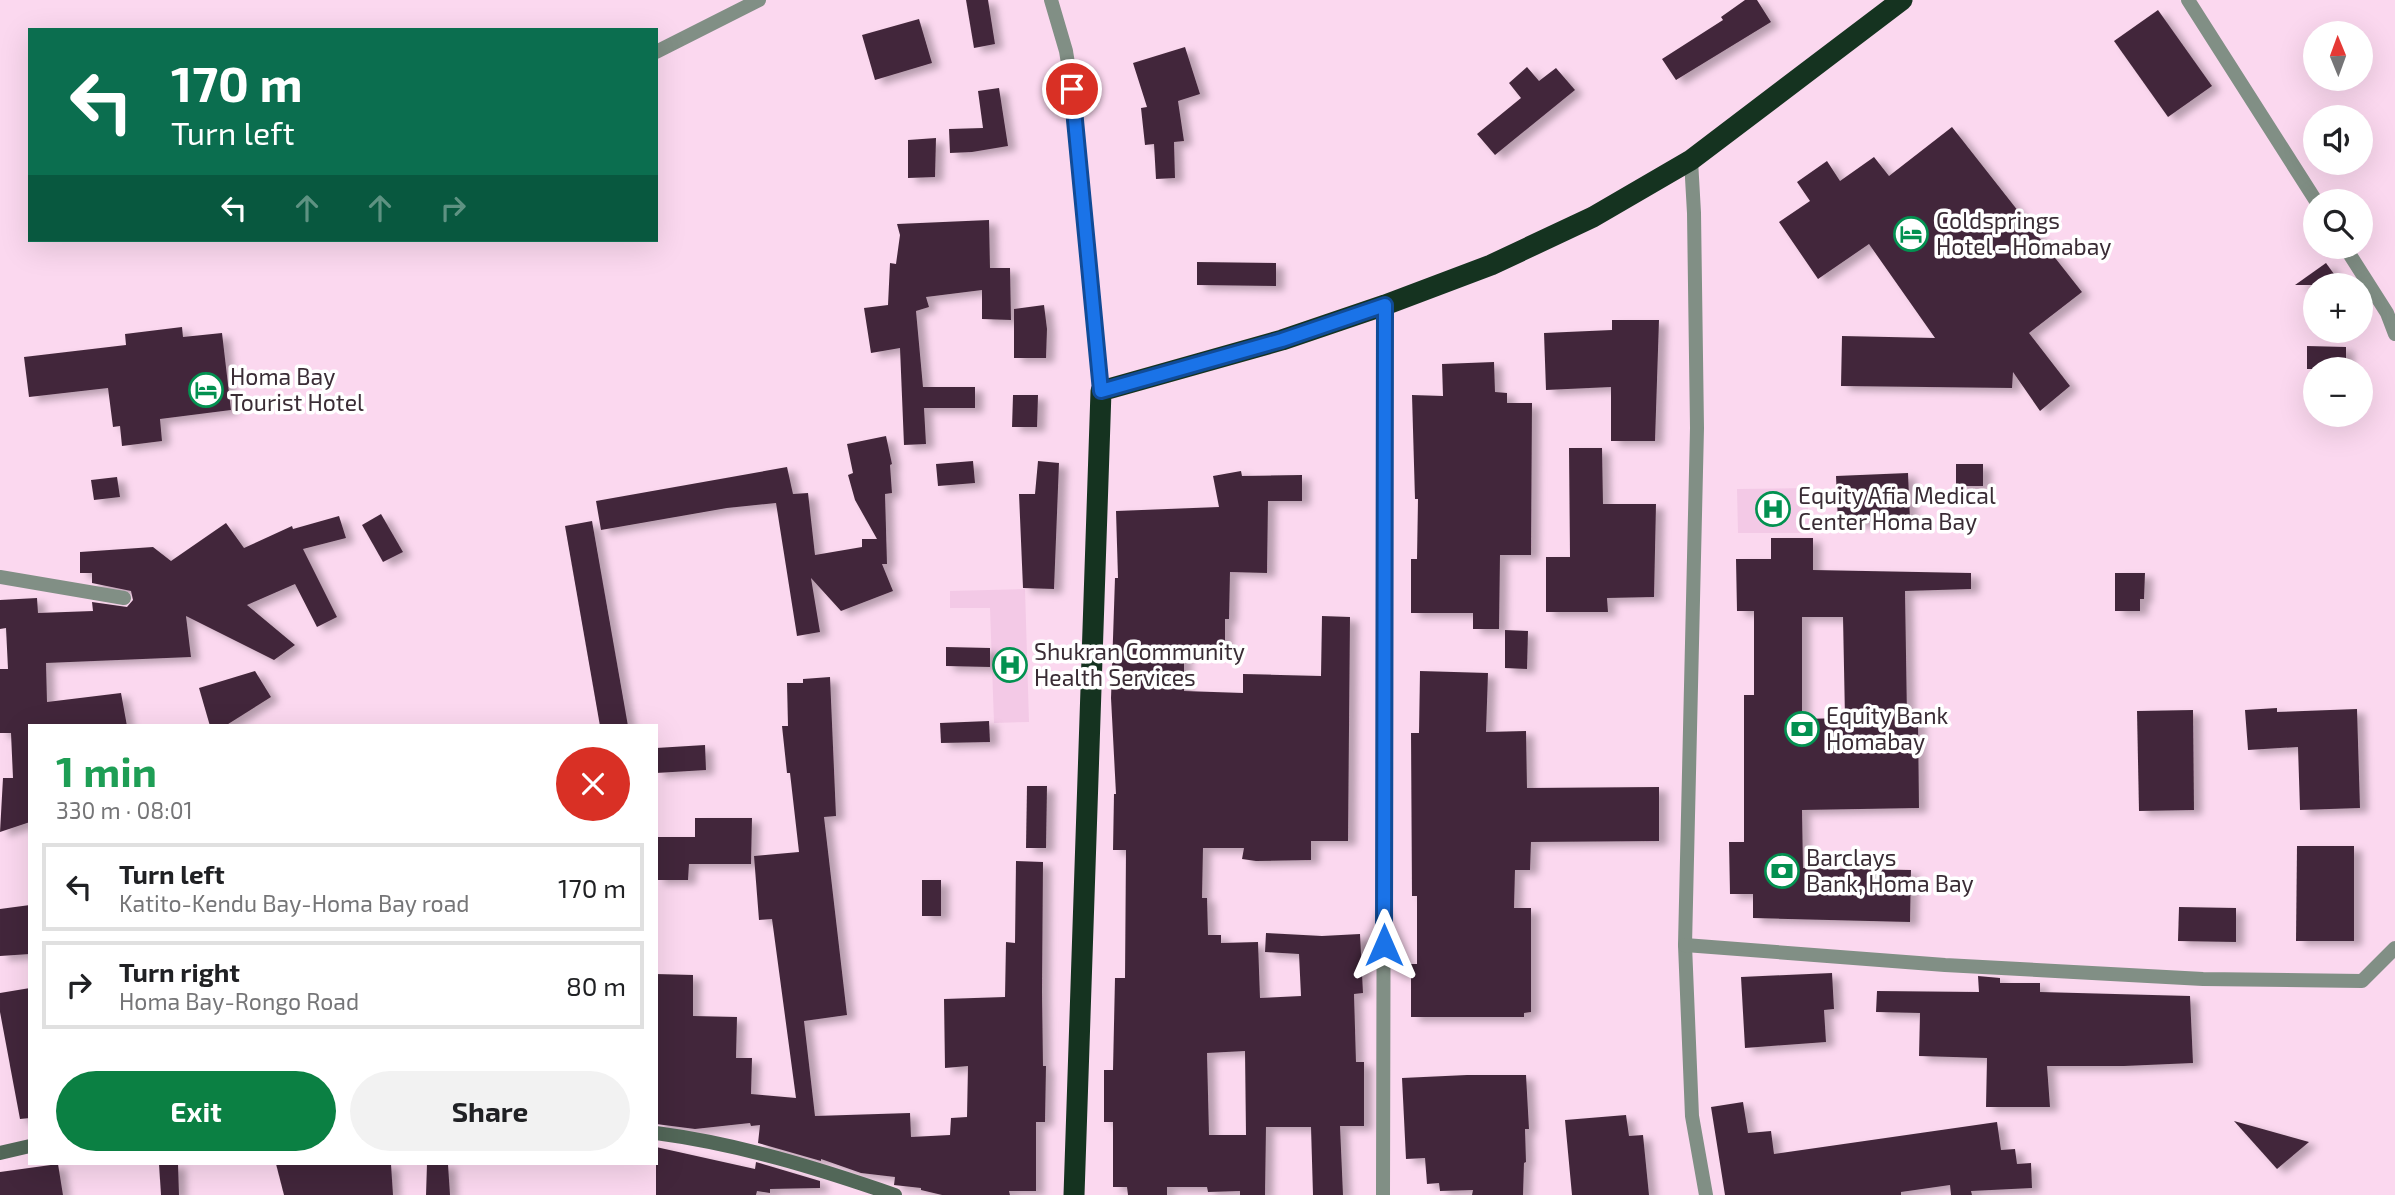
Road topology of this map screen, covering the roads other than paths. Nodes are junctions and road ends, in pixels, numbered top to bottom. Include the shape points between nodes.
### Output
1 (760, 0) edge
2 (1051, 0) edge
3 (1902, 0) edge
4 (2189, 0) edge
5 (658, 51) edge
6 (1691, 160) junction
7 (2308, 189) edge
8 (2352, 259) edge
9 (1385, 305) junction
10 (2395, 334) edge
11 (1101, 391) junction
12 (0, 578) edge
13 (124, 598) dead end
14 (1685, 945) junction
15 (2395, 948) edge
16 (658, 1133) edge
17 (28, 1146) edge
18 (0, 1153) edge
19 (895, 1195) edge
20 (1074, 1195) edge
21 (1383, 1195) edge
22 (1706, 1195) edge

1 - 5 street
2 - 11 street via 1066,51 1075,108
3 - 6 highway
4 - 7 street
6 - 9 highway via 1581,222 1491,265
6 - 14 street via 1697,428
8 - 10 street
9 - 11 highway via 1282,340
9 - 21 street
11 - 20 highway
12 - 13 street
14 - 15 street via 2203,979 2362,981
14 - 22 street via 1692,1116
16 - 19 street via 796,1162
17 - 18 street

